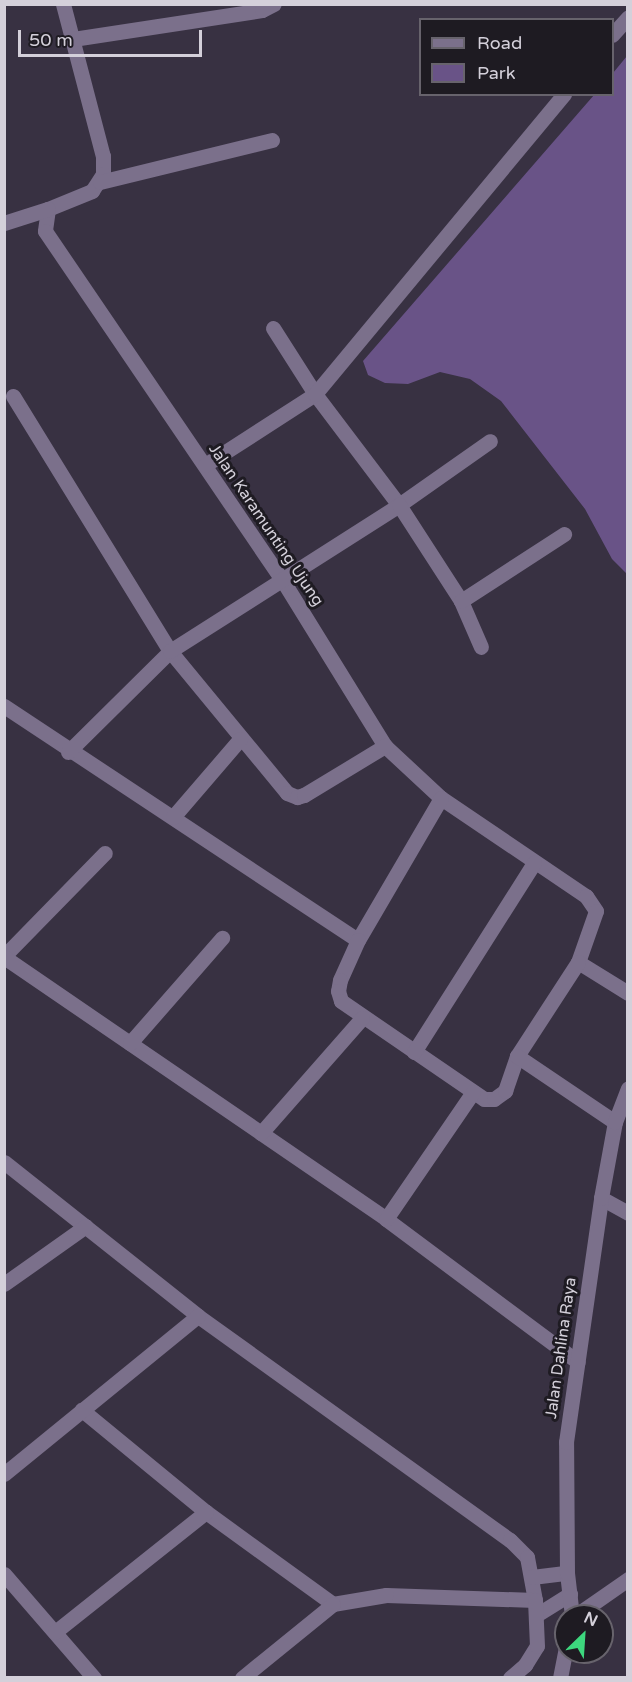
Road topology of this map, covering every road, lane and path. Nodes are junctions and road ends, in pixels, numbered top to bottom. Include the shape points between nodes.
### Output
1 (63, 4) edge
2 (274, 4) edge
3 (627, 17) edge
4 (614, 33) edge
5 (73, 39) junction
6 (562, 96) edge
7 (272, 140) dead end
8 (100, 182) junction
9 (48, 209) junction
10 (4, 223) edge
11 (273, 328) dead end
12 (315, 394) junction
13 (13, 396) dead end
14 (490, 441) dead end
15 (205, 465) junction
16 (399, 505) junction
17 (564, 534) dead end
18 (284, 581) junction
19 (461, 601) junction
20 (481, 647) dead end
21 (170, 651) junction
22 (4, 706) edge
23 (240, 739) junction
24 (385, 746) junction
25 (68, 752) junction
26 (441, 798) junction
27 (173, 817) junction
28 (105, 853) dead end
29 (534, 863) junction
30 (222, 938) dead end
31 (358, 940) junction
32 (4, 957) edge
33 (578, 962) junction
34 (627, 993) edge
35 (362, 1018) junction
36 (130, 1043) junction
37 (414, 1052) junction
38 (517, 1056) junction
39 (627, 1088) edge
40 (473, 1092) junction
41 (615, 1122) junction
42 (261, 1133) junction
43 (4, 1162) edge
44 (601, 1198) junction
45 (627, 1213) edge
46 (386, 1219) junction
47 (86, 1226) junction
48 (4, 1284) edge
49 (198, 1316) junction
50 (578, 1362) junction
51 (82, 1410) junction
52 (4, 1474) edge
53 (206, 1512) junction
54 (567, 1573) junction
55 (4, 1574) edge
56 (532, 1577) junction
57 (626, 1583) edge
58 (570, 1594) junction
59 (333, 1604) junction
60 (572, 1604) edge
61 (593, 1604) edge
62 (536, 1607) junction
63 (55, 1632) junction
64 (94, 1677) edge
65 (242, 1677) edge
66 (510, 1677) edge

1 - 5 street
2 - 5 street via 262,10
3 - 4 street
5 - 8 street via 103,156
6 - 12 street
7 - 8 street
8 - 9 street via 92,191
9 - 10 street
9 - 15 street, Jalan Karamunting Ujung via 45,231
11 - 12 street
12 - 15 street
12 - 16 street
13 - 21 street
14 - 16 street
15 - 18 street, Jalan Karamunting Ujung
16 - 18 street
16 - 19 street
17 - 19 street
18 - 21 street
18 - 24 street, Jalan Karamunting Ujung
19 - 20 street
21 - 23 street
21 - 25 street
22 - 25 street
23 - 24 street via 287,793 297,797
23 - 27 street
24 - 26 street, Jalan Karamunting Ujung
25 - 27 street
26 - 29 street, Jalan Karamunting Ujung
26 - 31 street
27 - 31 street
28 - 32 street
29 - 33 street, Jalan Karamunting Ujung via 586,896 596,911
29 - 37 street
30 - 36 street
31 - 35 street via 338,991 341,1001
32 - 36 street
33 - 34 street
33 - 38 street
35 - 37 street
35 - 42 street
36 - 42 street
37 - 40 street
38 - 40 street via 505,1091 494,1099 484,1100
38 - 41 street
39 - 41 street, Jalan Dahlina Raya
40 - 46 street
41 - 44 street, Jalan Dahlina Raya
42 - 46 street
43 - 47 street
44 - 45 street
44 - 50 street, Jalan Dahlina Raya
46 - 50 street
47 - 48 street
47 - 49 street
49 - 51 street
49 - 56 street via 510,1540 527,1557
50 - 54 street, Jalan Dahlina Raya via 566,1442
51 - 52 street
51 - 53 street
53 - 59 street
53 - 63 street
54 - 56 street
54 - 58 street, Jalan Dahlina Raya
55 - 63 street
56 - 62 street
57 - 61 street
58 - 60 street, Jalan Dahlina Raya
58 - 62 street
59 - 62 street via 386,1595
59 - 65 street
62 - 66 street via 537,1646 525,1665
63 - 64 street

